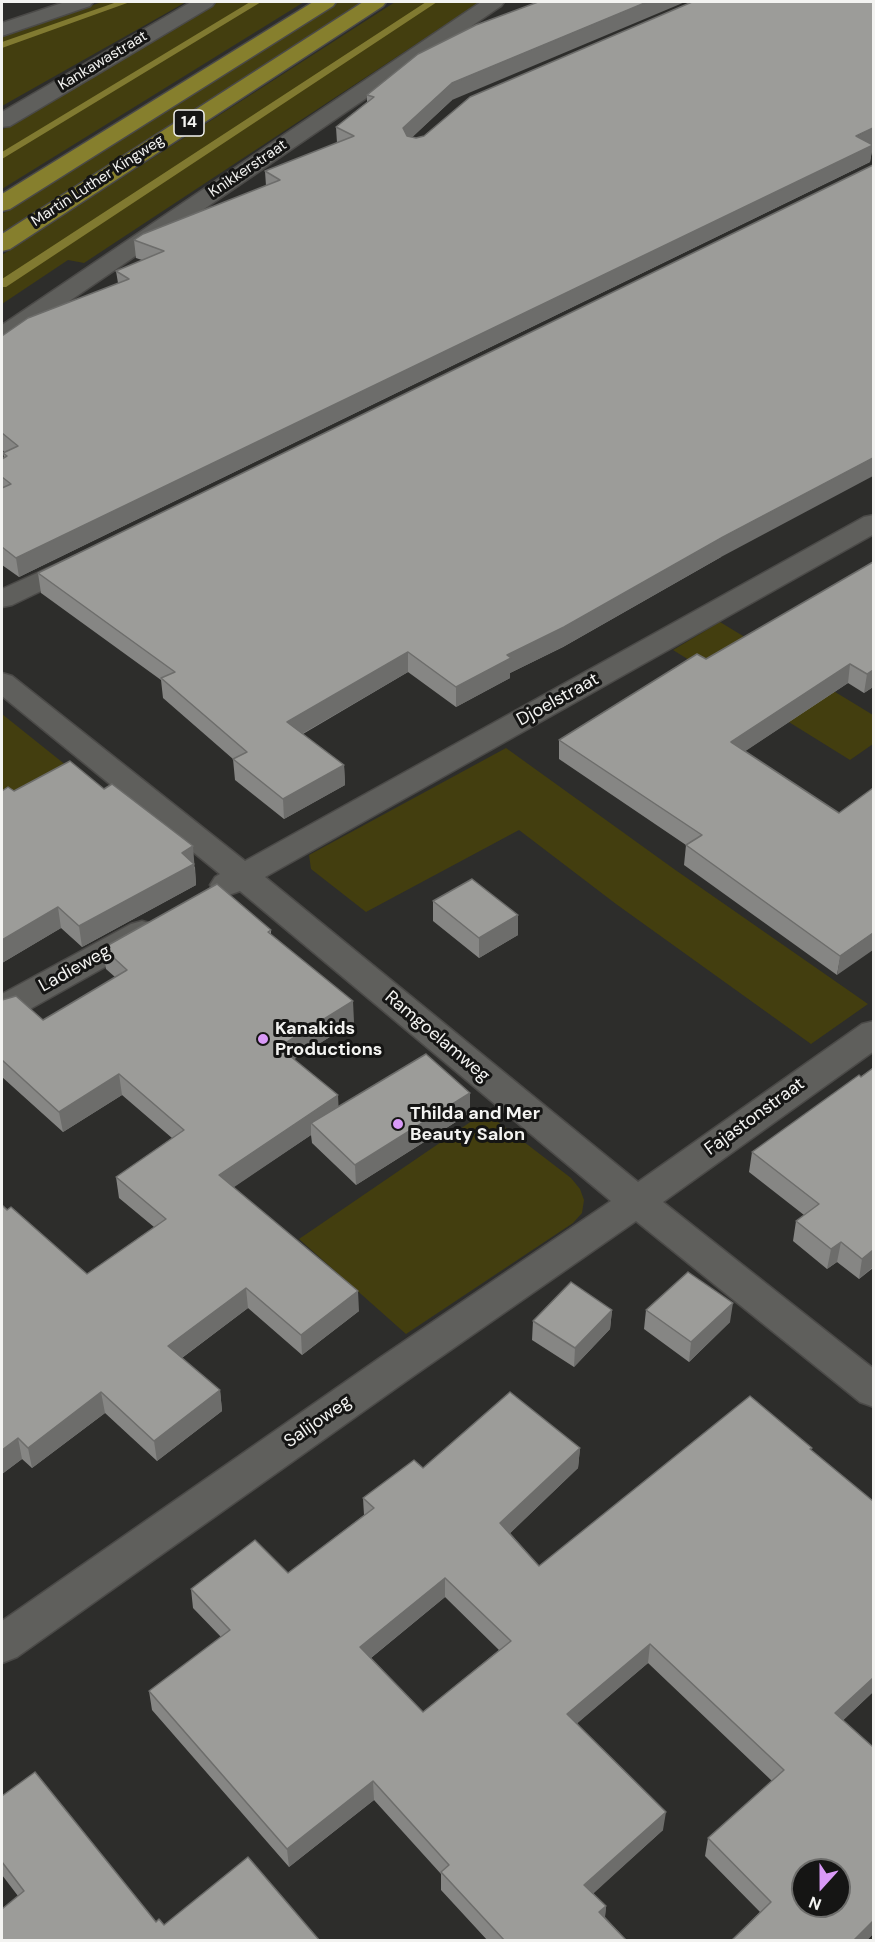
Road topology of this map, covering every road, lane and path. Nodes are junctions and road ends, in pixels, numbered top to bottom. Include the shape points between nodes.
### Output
1 (83, 2) edge
2 (204, 2) edge
3 (326, 2) edge
4 (376, 2) edge
5 (494, 2) edge
6 (2, 30) edge
7 (2, 121) edge
8 (2, 204) edge
9 (2, 243) edge
10 (2, 336) edge
11 (873, 524) edge
12 (98, 552) edge
13 (2, 599) edge
14 (2, 682) edge
15 (243, 876) junction
16 (201, 899) edge
17 (169, 916) edge
18 (2, 1009) edge
19 (873, 1033) edge
20 (637, 1202) junction
21 (873, 1391) edge
22 (2, 1644) edge

1 - 6 street
2 - 7 street, Kankawastraat
3 - 8 main road, Martin Luther Kingweg / 14
4 - 9 main road, Martin Luther Kingweg / 14
5 - 10 street, Knikkerstraat
11 - 15 street, Djoelstraat
12 - 13 street
14 - 15 street, Ramgoelamweg
15 - 16 street
15 - 20 street, Ramgoelamweg
17 - 18 street, Ladieweg
19 - 20 street, Fajastonstraat
20 - 21 street, Ramgoelamweg
20 - 22 street, Salijoweg

